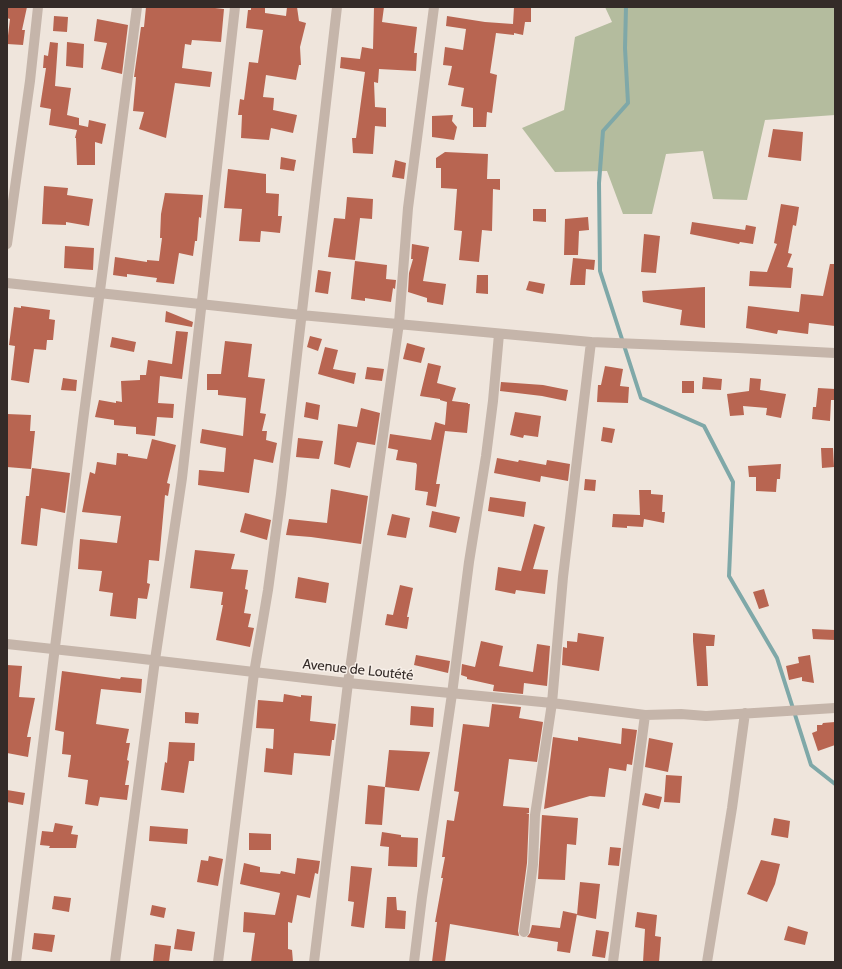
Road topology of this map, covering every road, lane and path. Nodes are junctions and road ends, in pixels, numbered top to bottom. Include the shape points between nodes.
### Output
1 (38, 7) edge
2 (137, 7) edge
3 (236, 7) edge
4 (337, 7) edge
5 (434, 7) edge
6 (7, 244) edge
7 (7, 283) edge
8 (100, 292) junction
9 (201, 304) junction
10 (301, 315) junction
11 (399, 323) junction
12 (499, 334) junction
13 (591, 342) junction
14 (835, 353) edge
15 (7, 644) edge
16 (55, 649) junction
17 (155, 660) junction
18 (254, 673) junction
19 (348, 683) junction
20 (452, 694) junction
21 (552, 703) junction
22 (835, 708) edge
23 (745, 713) junction
24 (644, 715) junction
25 (524, 932) dead end
26 (16, 962) edge
27 (115, 962) edge
28 (218, 962) edge
29 (314, 962) edge
30 (414, 962) edge
31 (613, 962) edge
32 (707, 962) edge

1 - 6 street
2 - 8 street
3 - 9 street
4 - 10 street
5 - 11 street via 408,208
7 - 8 street
8 - 9 street
8 - 16 street
9 - 10 street
9 - 17 street via 182,478
10 - 11 street
10 - 18 street via 280,501
11 - 12 street
11 - 19 street
12 - 13 street
12 - 20 street via 486,456
13 - 14 street
13 - 21 street via 563,576
15 - 16 street, Avenue de Loutété
16 - 17 street, Avenue de Loutété
16 - 26 street
17 - 18 street, Avenue de Loutété
17 - 27 street
18 - 19 street, Avenue de Loutété
18 - 28 street
19 - 20 street, Avenue de Loutété
19 - 29 street
20 - 21 street, Avenue de Loutété
20 - 30 street
21 - 24 street, Avenue de Loutété
21 - 25 street via 538,789 533,864
22 - 23 street, Avenue de Loutété
23 - 24 street, Avenue de Loutété via 706,716
23 - 32 street
24 - 31 street

